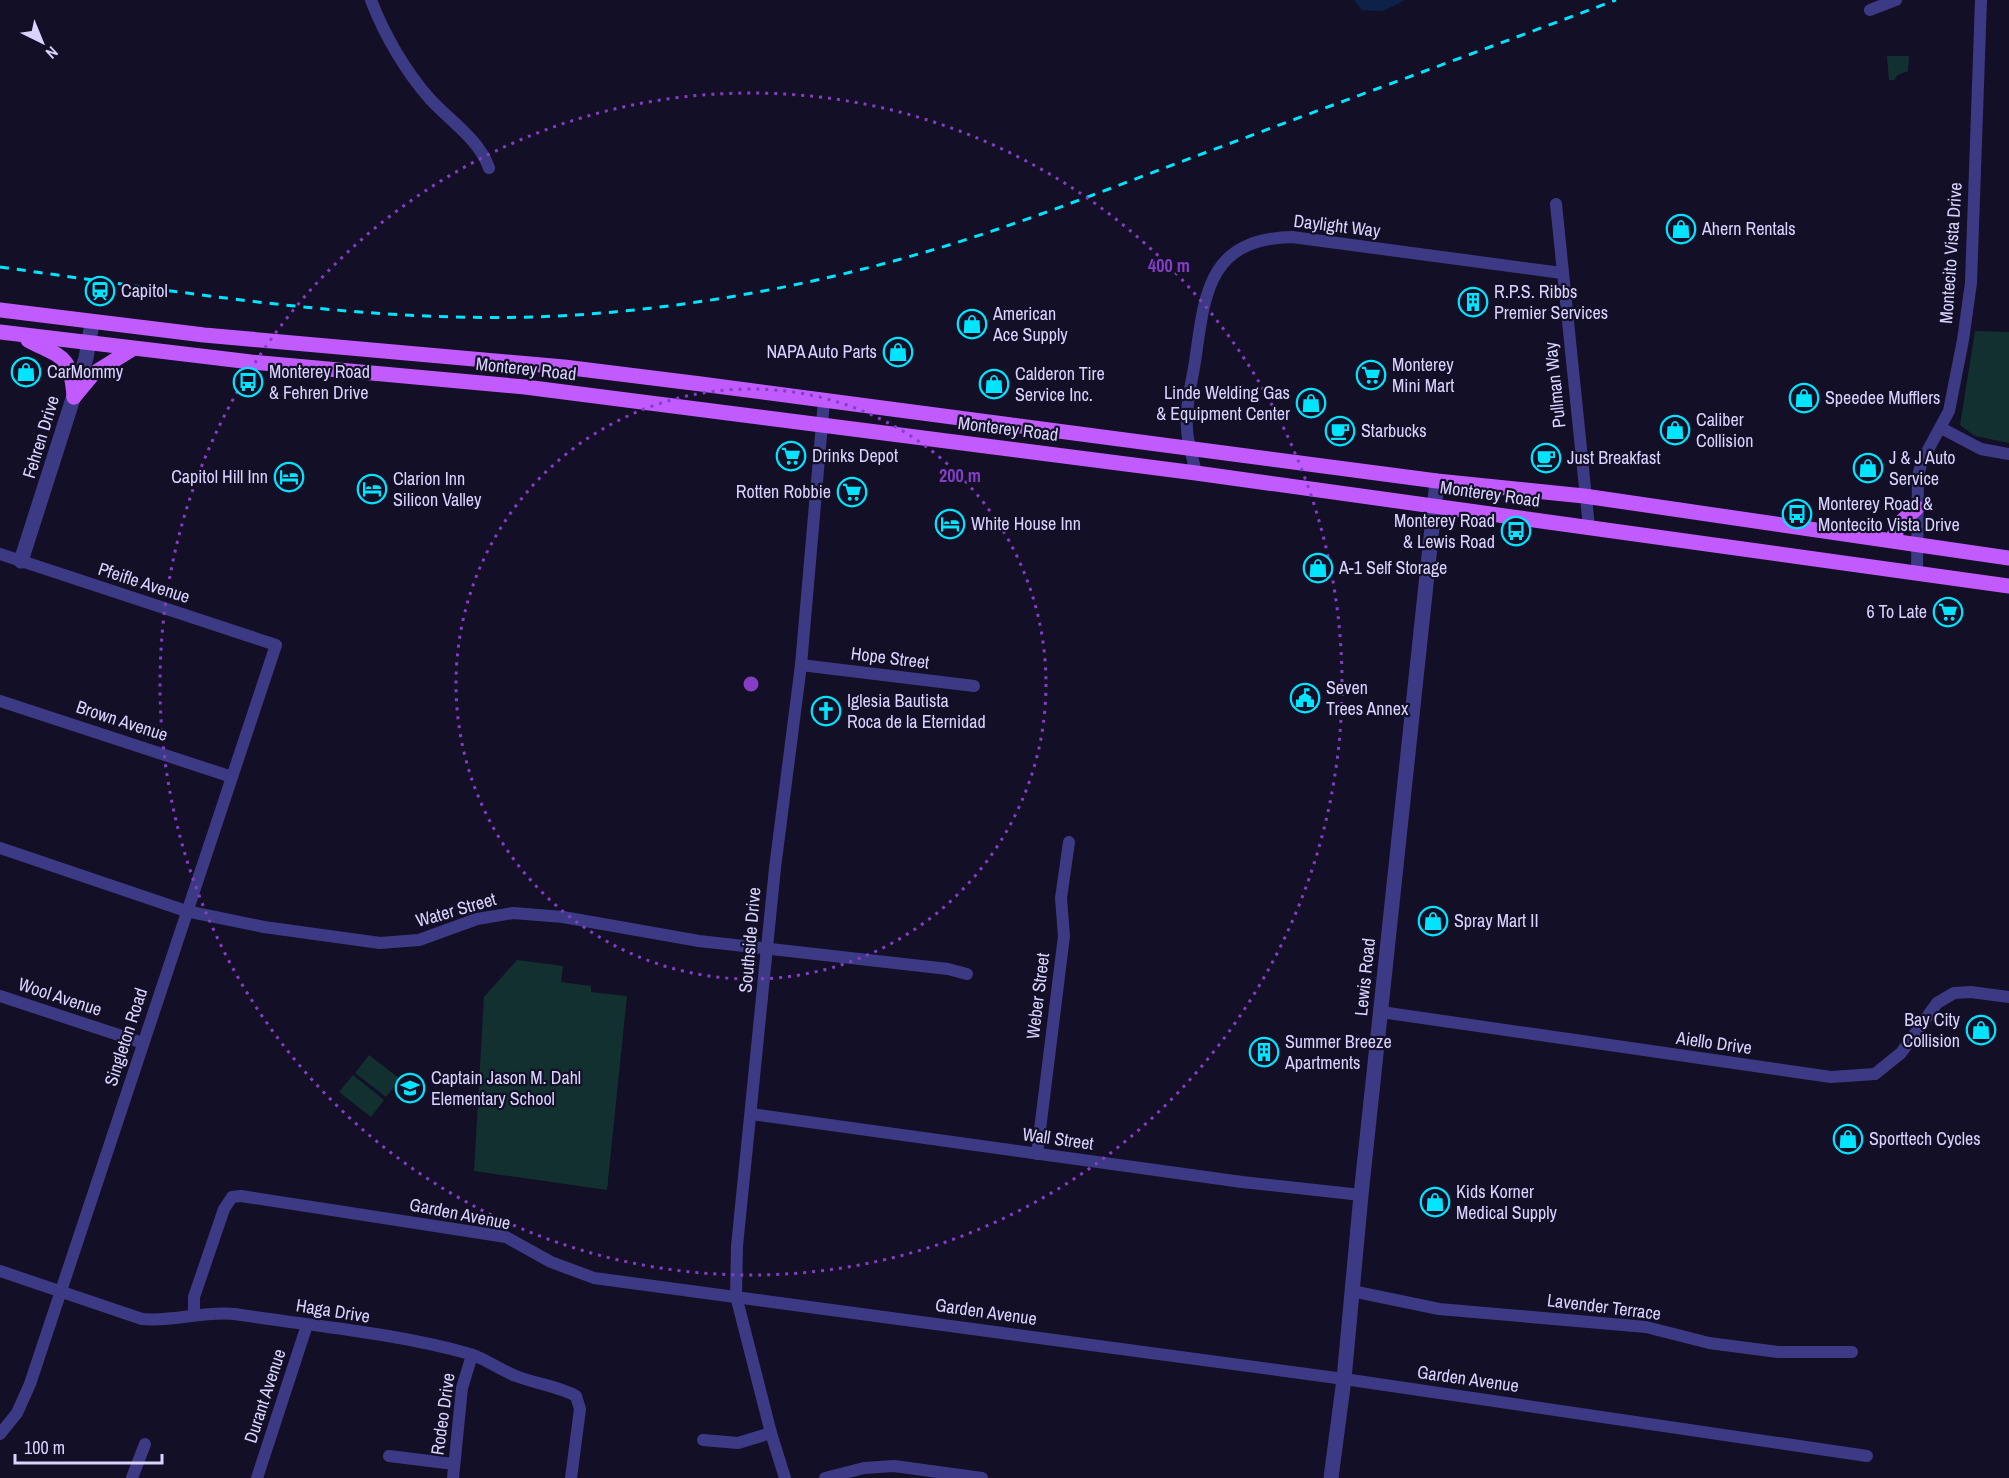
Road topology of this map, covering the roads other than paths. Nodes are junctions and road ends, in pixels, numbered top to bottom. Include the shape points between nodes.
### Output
1 (371, 0) edge
2 (1896, 0) edge
3 (1981, 0) edge
4 (1870, 10) dead end
5 (489, 168) dead end
6 (1556, 204) dead end
7 (1562, 273) junction
8 (0, 310) edge
9 (92, 323) junction
10 (0, 332) edge
11 (20, 335) junction
12 (88, 344) junction
13 (131, 350) junction
14 (485, 361) junction
15 (483, 383) junction
16 (74, 397) junction
17 (824, 400) junction
18 (821, 426) junction
19 (1941, 428) junction
20 (1191, 449) junction
21 (2009, 454) edge
22 (1196, 473) junction
23 (1437, 481) junction
24 (1584, 496) junction
25 (1435, 506) junction
26 (1917, 508) junction
27 (1588, 527) junction
28 (1892, 539) junction
29 (1917, 543) junction
30 (0, 554) edge
31 (2009, 558) edge
32 (21, 561) junction
33 (1917, 573) junction
34 (2009, 586) edge
35 (276, 645) joint
36 (801, 665) junction
37 (974, 686) dead end
38 (0, 701) edge
39 (232, 777) junction
40 (1069, 842) dead end
41 (0, 848) edge
42 (186, 910) junction
43 (767, 947) junction
44 (967, 974) dead end
45 (0, 996) edge
46 (2009, 998) edge
47 (1381, 1012) junction
48 (143, 1043) junction
49 (751, 1114) junction
50 (1037, 1154) junction
51 (1360, 1195) junction
52 (0, 1271) edge
53 (1352, 1291) junction
54 (61, 1293) junction
55 (736, 1296) junction
56 (194, 1313) junction
57 (307, 1326) junction
58 (1852, 1352) dead end
59 (472, 1355) junction
60 (1344, 1379) junction
61 (771, 1433) junction
62 (0, 1434) edge
63 (703, 1440) dead end
64 (145, 1444) dead end
65 (389, 1456) dead end
66 (1867, 1456) dead end
67 (454, 1464) junction
68 (925, 1474) edge
69 (132, 1478) edge
70 (257, 1478) edge
71 (453, 1478) edge
72 (571, 1478) edge
73 (785, 1478) edge
74 (825, 1478) edge
75 (982, 1478) edge
76 (1330, 1478) edge

1 - 5 street via 382,28 429,98 484,153
2 - 4 street
3 - 19 street, Montecito Vista Drive via 1971,283 1949,411
6 - 7 street, Pullman Way
7 - 20 street, Daylight Way via 1292,237 1251,243 1218,269 1208,287 1186,428
7 - 24 street, Pullman Way
8 - 9 main road, Monterey Road
9 - 12 street, Fehren Drive
9 - 14 main road, Monterey Road
10 - 11 main road, Monterey Road
11 - 12 main road, Monterey Road
11 - 16 main road via 66,360
12 - 13 main road, Monterey Road
12 - 16 street, Fehren Drive
13 - 15 main road, Monterey Road
13 - 16 main road via 94,373
14 - 15 main road
14 - 17 main road, Monterey Road
15 - 18 main road, Monterey Road
16 - 32 street, Fehren Drive
17 - 18 street, Southside Drive
17 - 20 main road, Monterey Road
18 - 22 main road, Monterey Road
18 - 36 street, Southside Drive
19 - 21 street via 1981,449
19 - 26 street, Montecito Vista Drive via 1920,469
20 - 22 street, Daylight Way
20 - 23 main road, Monterey Road
22 - 25 main road, Monterey Road
23 - 24 main road, Monterey Road
23 - 25 street, Lewis Road
24 - 27 street, Pullman Way
24 - 28 main road, Monterey Road
25 - 27 main road, Monterey Road
25 - 47 street, Lewis Road
26 - 28 main road via 1902,521
26 - 29 street, Montecito Vista Drive
27 - 33 main road, Monterey Road
28 - 29 main road, Monterey Road
29 - 31 main road, Monterey Road
29 - 33 street, Montecito Vista Drive
30 - 32 street, Pfeifle Avenue
32 - 35 street, Pfeifle Avenue
33 - 34 main road, Monterey Road
35 - 39 street, Singleton Road
36 - 37 street, Hope Street
36 - 43 street, Southside Drive
38 - 39 street, Brown Avenue
39 - 42 street, Singleton Road
40 - 50 street, Weber Street via 1061,898 1064,936
41 - 42 street, Water Street
42 - 43 street, Water Street via 264,927 380,942 419,940 477,919 513,912 699,941
42 - 48 street, Singleton Road
43 - 44 street, Water Street
43 - 49 street, Southside Drive
45 - 48 street, Wool Avenue
46 - 47 street, Aiello Drive via 1954,993 1937,1003 1901,1053 1875,1074 1831,1077
47 - 51 street, Lewis Road
48 - 54 street, Singleton Road
49 - 50 street, Wall Street
49 - 55 street, Southside Drive via 737,1246
50 - 51 street, Wall Street
51 - 53 street, Lewis Road
52 - 54 street, Haga Drive
53 - 58 street, Lavender Terrace via 1439,1309 1646,1327 1709,1343 1789,1353
53 - 60 street, Lewis Road
54 - 56 street, Haga Drive via 142,1319 163,1320
54 - 62 street, Singleton Road via 30,1384 17,1413
55 - 56 street, Garden Avenue via 594,1278 550,1262 506,1237 241,1196 232,1197 224,1209 194,1297
55 - 60 street, Garden Avenue
55 - 61 street, Southside Drive
56 - 57 street, Haga Drive
57 - 59 street, Haga Drive
57 - 70 street, Durant Avenue
59 - 67 street, Rodeo Drive via 462,1388
59 - 72 street, Haga Drive via 515,1376 576,1396 580,1409
60 - 66 street, Garden Avenue
60 - 76 street, Lewis Road
61 - 63 street via 738,1443
61 - 73 street, Southside Drive
64 - 69 street
65 - 67 street
67 - 71 street, Rodeo Drive
68 - 74 street via 894,1466 864,1468
68 - 75 street

